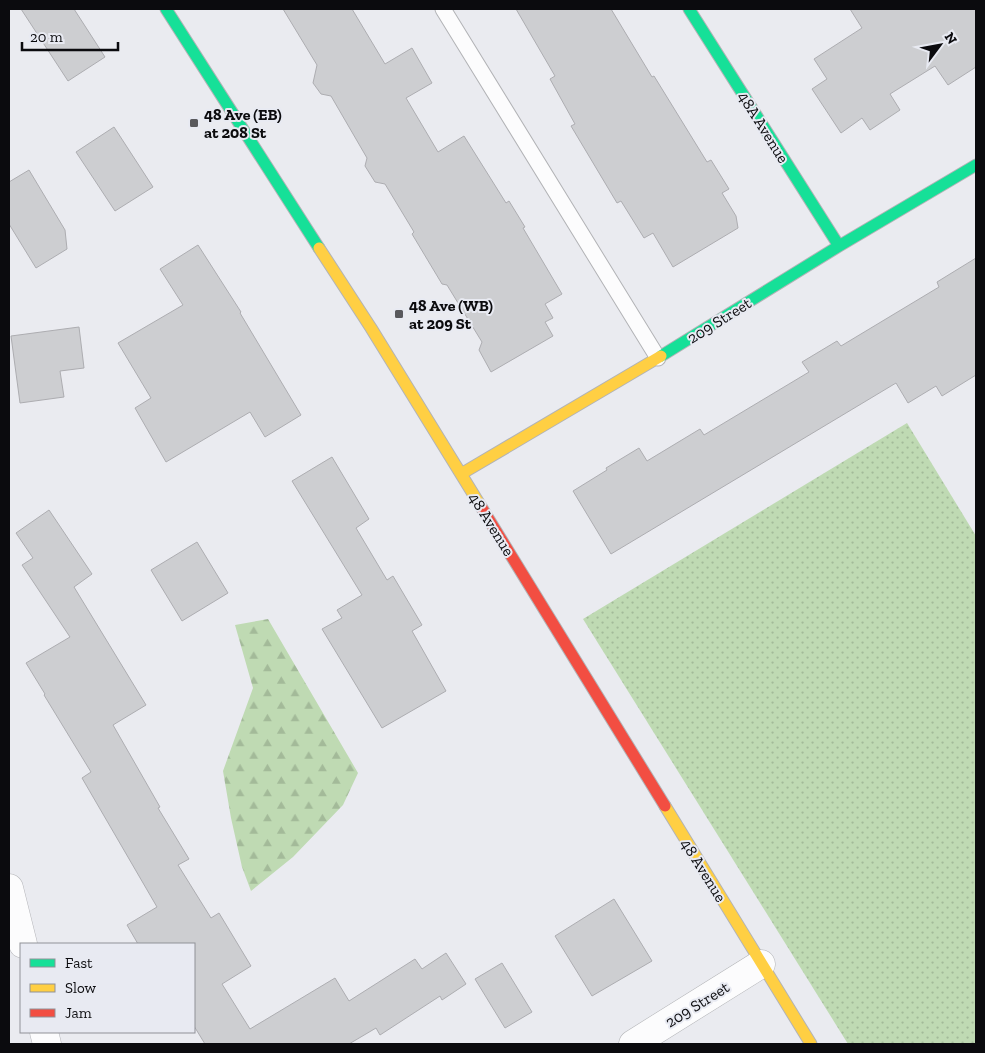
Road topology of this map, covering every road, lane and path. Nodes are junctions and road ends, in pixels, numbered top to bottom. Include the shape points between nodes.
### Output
1 (166, 9) edge
2 (443, 9) edge
3 (689, 9) edge
4 (976, 165) edge
5 (839, 246) junction
6 (658, 358) junction
7 (461, 474) junction
8 (9, 888) edge
9 (23, 943) edge
10 (761, 964) junction
11 (633, 1044) edge
12 (811, 1044) edge

1 - 7 main road, 48 Avenue
2 - 6 lane
3 - 5 main road, 48A Avenue
4 - 5 main road, 209 Street
5 - 6 main road, 209 Street
6 - 7 main road, 209 Street
7 - 10 main road, 48 Avenue
8 - 9 street
10 - 11 street, 209 Street
10 - 12 main road, 48 Avenue

